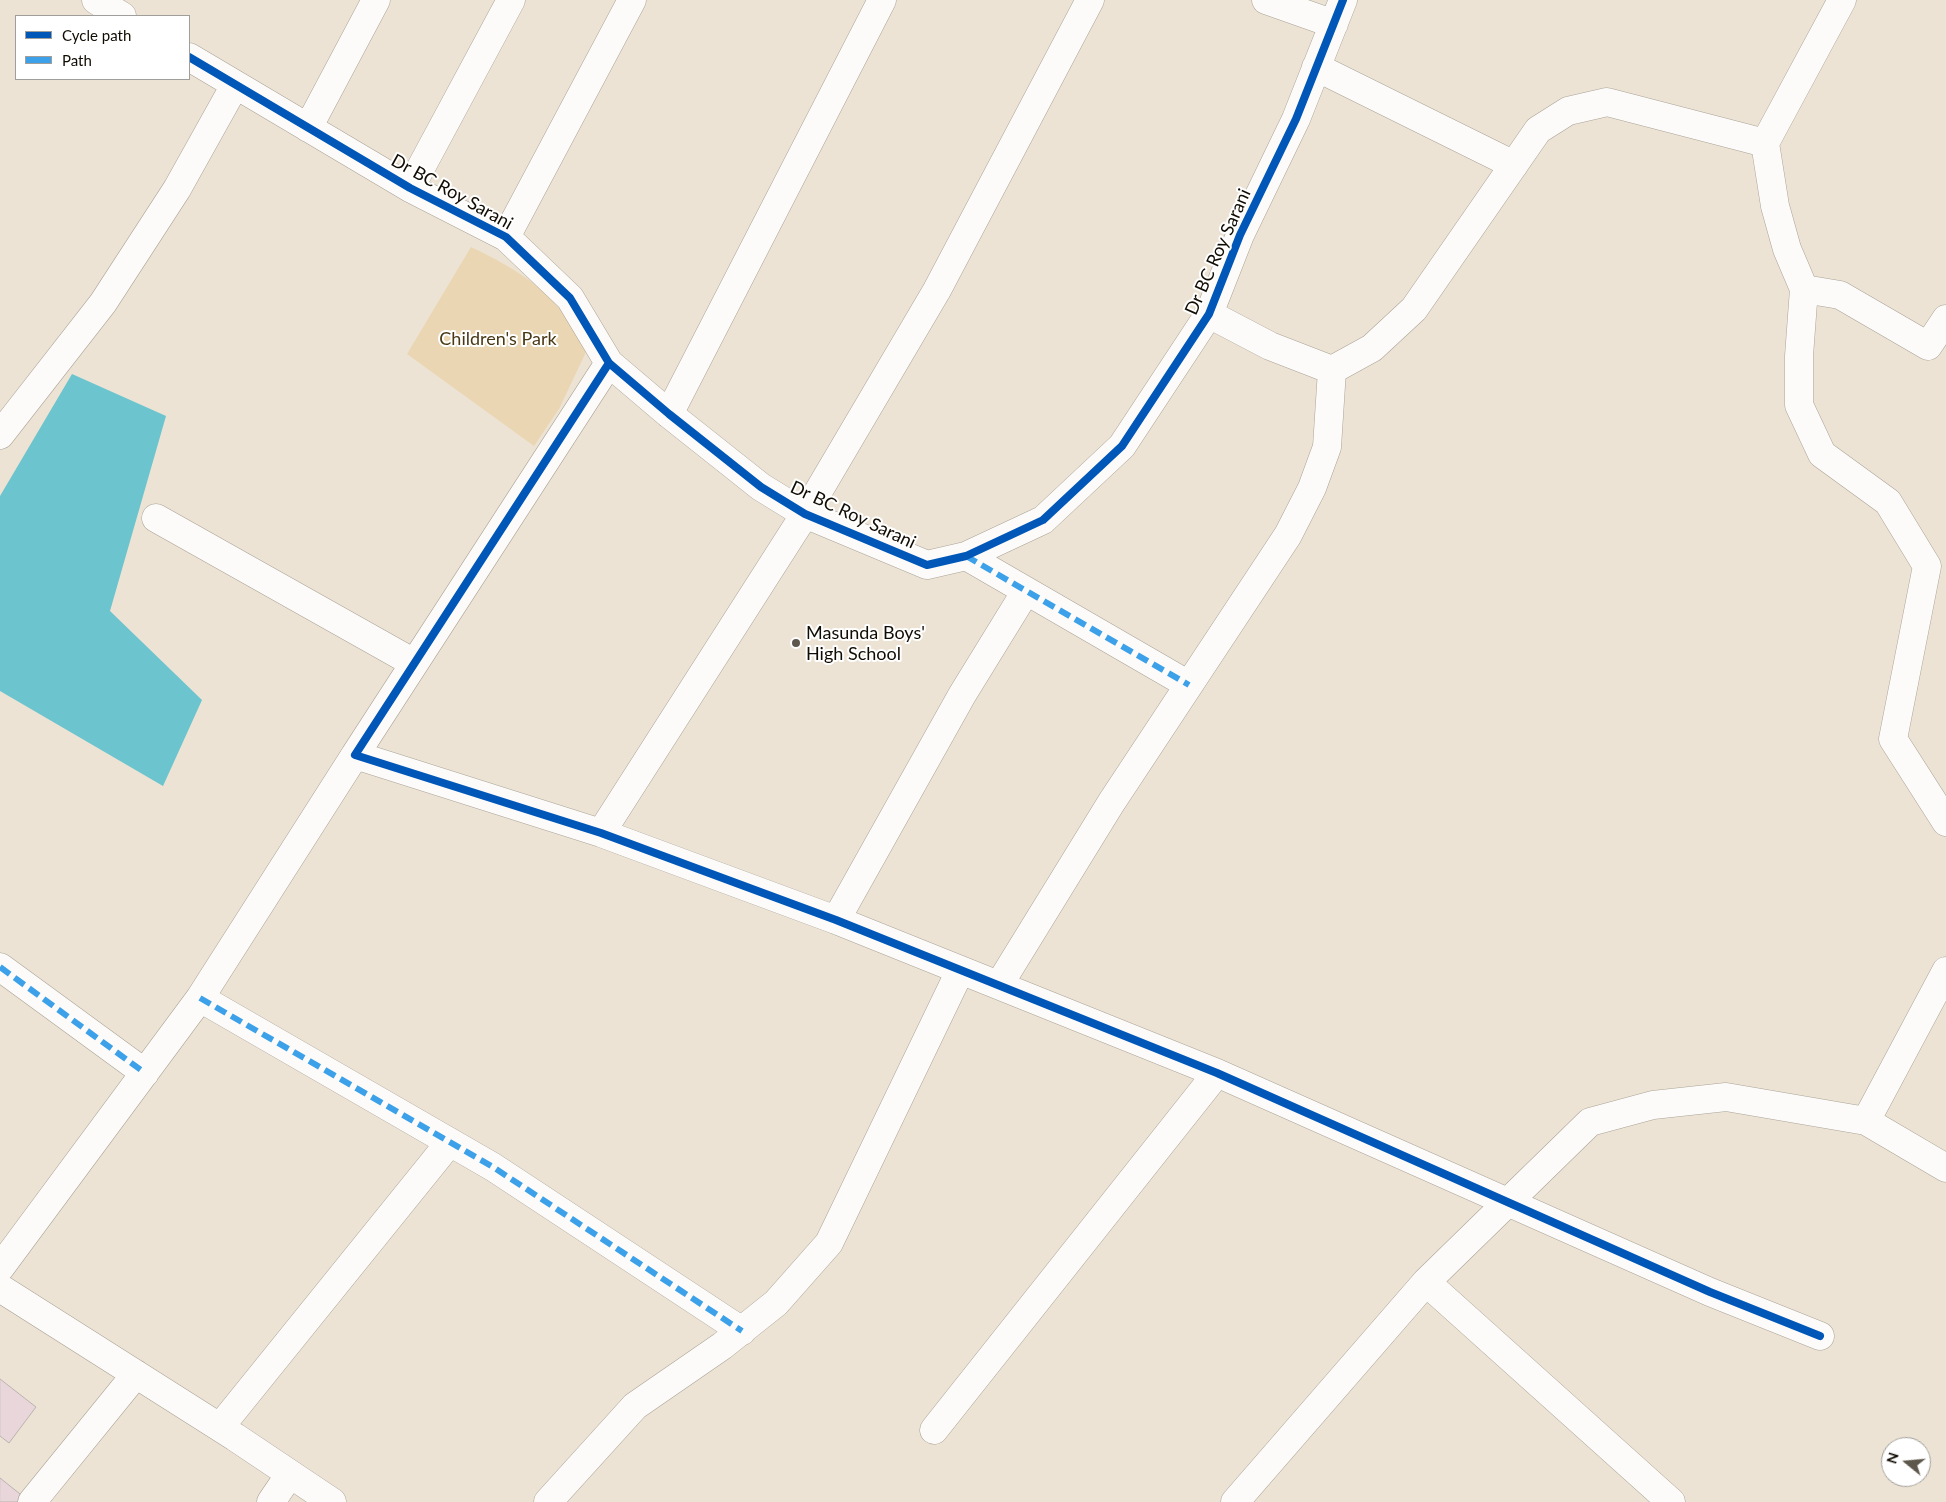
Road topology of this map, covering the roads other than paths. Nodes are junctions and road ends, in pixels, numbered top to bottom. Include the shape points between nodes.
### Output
1 (96, 0) edge
2 (140, 0) edge
3 (376, 0) edge
4 (511, 0) edge
5 (632, 0) edge
6 (882, 0) edge
7 (1090, 0) edge
8 (1266, 0) edge
9 (1842, 0) edge
10 (1339, 12) edge
11 (120, 15) edge
12 (132, 15) edge
13 (190, 58) edge
14 (1316, 67) junction
15 (235, 85) junction
16 (308, 128) junction
17 (1765, 143) junction
18 (1514, 166) junction
19 (410, 188) junction
20 (506, 238) junction
21 (1804, 289) junction
22 (1209, 314) junction
23 (1946, 319) edge
24 (1937, 352) edge
25 (609, 363) junction
26 (1332, 370) junction
27 (669, 414) junction
28 (0, 435) edge
29 (805, 514) junction
30 (156, 518) dead end
31 (966, 556) junction
32 (1026, 591) junction
33 (414, 663) junction
34 (1189, 685) junction
35 (355, 755) junction
36 (1946, 822) edge
37 (601, 832) junction
38 (836, 920) junction
39 (0, 967) edge
40 (960, 971) junction
41 (1946, 971) edge
42 (999, 986) junction
43 (200, 998) junction
44 (144, 1074) junction
45 (1217, 1074) junction
46 (1866, 1121) junction
47 (450, 1142) junction
48 (1946, 1168) edge
49 (1510, 1202) junction
50 (0, 1268) edge
51 (1426, 1282) junction
52 (0, 1288) edge
53 (742, 1330) junction
54 (1820, 1336) dead end
55 (136, 1374) junction
56 (220, 1427) junction
57 (934, 1430) dead end
58 (290, 1474) junction
59 (32, 1502) edge
60 (271, 1502) edge
61 (332, 1502) edge
62 (548, 1502) edge
63 (1235, 1502) edge
64 (1671, 1502) edge

1 - 11 street
2 - 12 street
3 - 16 street
4 - 19 street
5 - 20 street
6 - 27 street
7 - 29 street via 938,290
8 - 10 street
9 - 17 street
10 - 14 street, Dr BC Roy Sarani
13 - 15 street, Dr BC Roy Sarani
14 - 18 street
14 - 22 street, Dr BC Roy Sarani via 1296,119 1240,234
15 - 16 street, Dr BC Roy Sarani
15 - 28 street via 177,189 103,303
16 - 19 street, Dr BC Roy Sarani
17 - 18 street via 1607,102 1568,111 1538,130
17 - 21 street via 1775,206
18 - 26 street via 1414,309 1372,348
19 - 20 street, Dr BC Roy Sarani
20 - 25 street, Dr BC Roy Sarani via 570,298
21 - 24 street via 1840,295
21 - 36 street via 1799,406 1822,454 1888,502 1927,566 1893,738
22 - 26 street via 1270,346
22 - 31 street, Dr BC Roy Sarani via 1122,446 1043,520
23 - 24 street
25 - 27 street, Dr BC Roy Sarani
25 - 33 street
26 - 34 street via 1327,446 1312,488 1288,535
27 - 29 street, Dr BC Roy Sarani via 761,487
29 - 31 street, Dr BC Roy Sarani via 927,565
29 - 37 street
30 - 33 street
31 - 32 street
32 - 34 street
32 - 38 street via 962,695
33 - 35 street
34 - 42 street
35 - 37 street
35 - 43 street
37 - 38 street
38 - 40 street
39 - 44 street
40 - 42 street
40 - 53 street via 829,1243 776,1303
41 - 46 street
42 - 45 street
43 - 44 street
43 - 47 street
44 - 50 street
45 - 49 street
45 - 57 street
46 - 48 street
46 - 49 street via 1726,1097 1653,1105 1590,1122
47 - 53 street
47 - 56 street
49 - 51 street
49 - 54 street via 1710,1292
51 - 63 street
51 - 64 street
52 - 55 street
53 - 62 street via 635,1406
55 - 56 street
55 - 59 street
56 - 58 street
58 - 60 street
58 - 61 street

